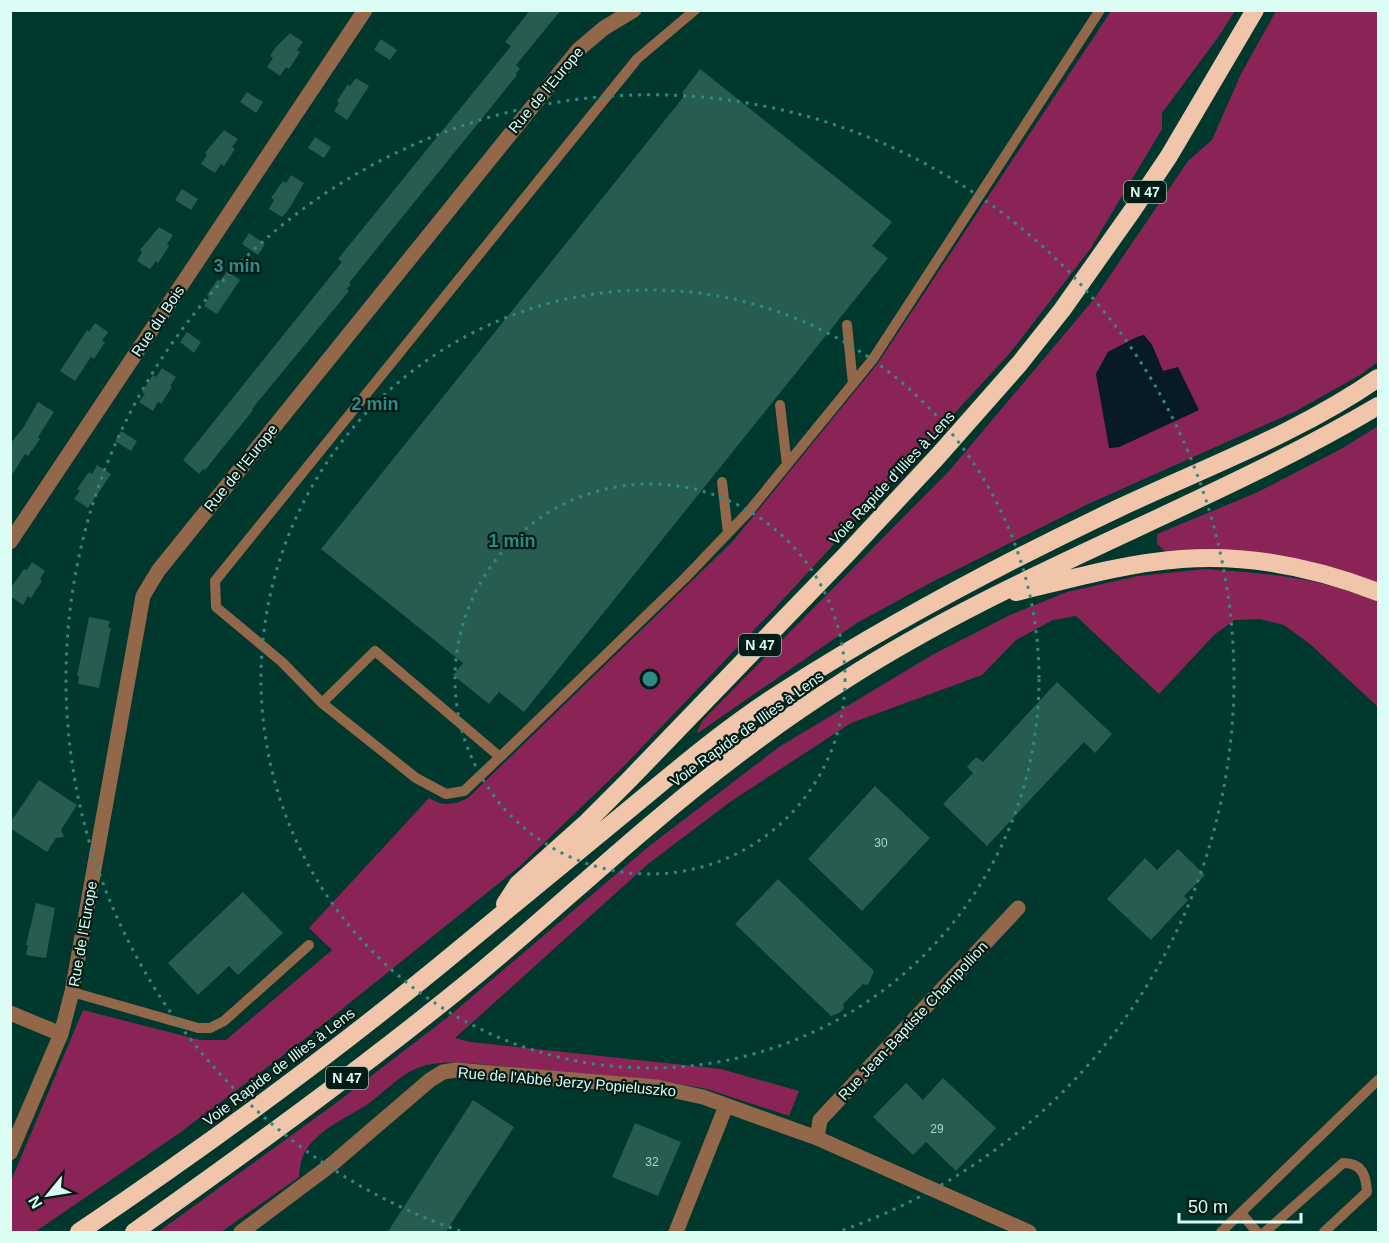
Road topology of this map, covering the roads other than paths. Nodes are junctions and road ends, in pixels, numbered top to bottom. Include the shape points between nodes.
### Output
1 (365, 10) edge
2 (634, 10) edge
3 (695, 10) edge
4 (1100, 10) edge
5 (1255, 10) edge
6 (847, 325) dead end
7 (1378, 378) edge
8 (853, 384) junction
9 (780, 405) dead end
10 (1378, 406) edge
11 (787, 465) junction
12 (722, 482) dead end
13 (728, 533) junction
14 (10, 542) edge
15 (1378, 592) edge
16 (981, 601) junction
17 (322, 703) junction
18 (500, 757) junction
19 (1018, 908) dead end
20 (494, 921) junction
21 (309, 945) dead end
22 (72, 992) junction
23 (10, 1013) edge
24 (62, 1034) junction
25 (1378, 1080) edge
26 (726, 1106) junction
27 (817, 1138) junction
28 (10, 1153) edge
29 (1241, 1213) junction
30 (79, 1233) edge
31 (134, 1233) edge
32 (241, 1233) edge
33 (676, 1233) edge
34 (1029, 1233) edge
35 (1221, 1233) edge
36 (1257, 1233) edge
37 (1265, 1233) edge
38 (1324, 1233) edge

1 - 14 street, Rue du Bois
2 - 22 street, Rue de l'Europe via 578,50 158,571 143,596
3 - 17 lane via 637,59 215,581 216,607 282,662
4 - 8 lane
5 - 20 highway, Voie Rapide d’Illies à Lens / N 47 via 1138,202 1020,363 708,699 585,824 518,884
6 - 8 lane
7 - 20 highway, Voie Rapide de Illies à Lens via 1304,423 1006,562 875,634 777,695 699,752
8 - 11 lane
9 - 11 lane
10 - 16 highway, N 47 via 1294,453
11 - 13 lane
12 - 13 lane
13 - 18 lane
15 - 16 highway via 1285,564 1182,559 1140,564
16 - 31 highway, Voie Rapide de Illies à Lens / N 47 via 853,675 783,721 704,780 482,971 363,1066
17 - 18 lane via 416,778 446,795 464,791
17 - 18 lane via 375,651
19 - 27 street, Rue Jean-Baptiste Champollion via 820,1120
20 - 30 highway, Voie Rapide de Illies à Lens / N 47 via 310,1068
21 - 22 lane via 224,1021 210,1028 198,1028
22 - 24 street, Rue de l'Europe
23 - 24 street
24 - 28 street, Rue de l'Europe
25 - 29 lane
26 - 27 street, Rue de l'Abbé Jerzy Popieluszko
26 - 32 street, Rue de l'Abbé Jerzy Popieluszko via 657,1087 443,1072
26 - 33 street
27 - 34 street, Rue de l'Abbé Jerzy Popieluszko
29 - 35 lane
29 - 36 lane
37 - 38 lane via 1343,1163 1351,1163 1366,1178 1367,1192

